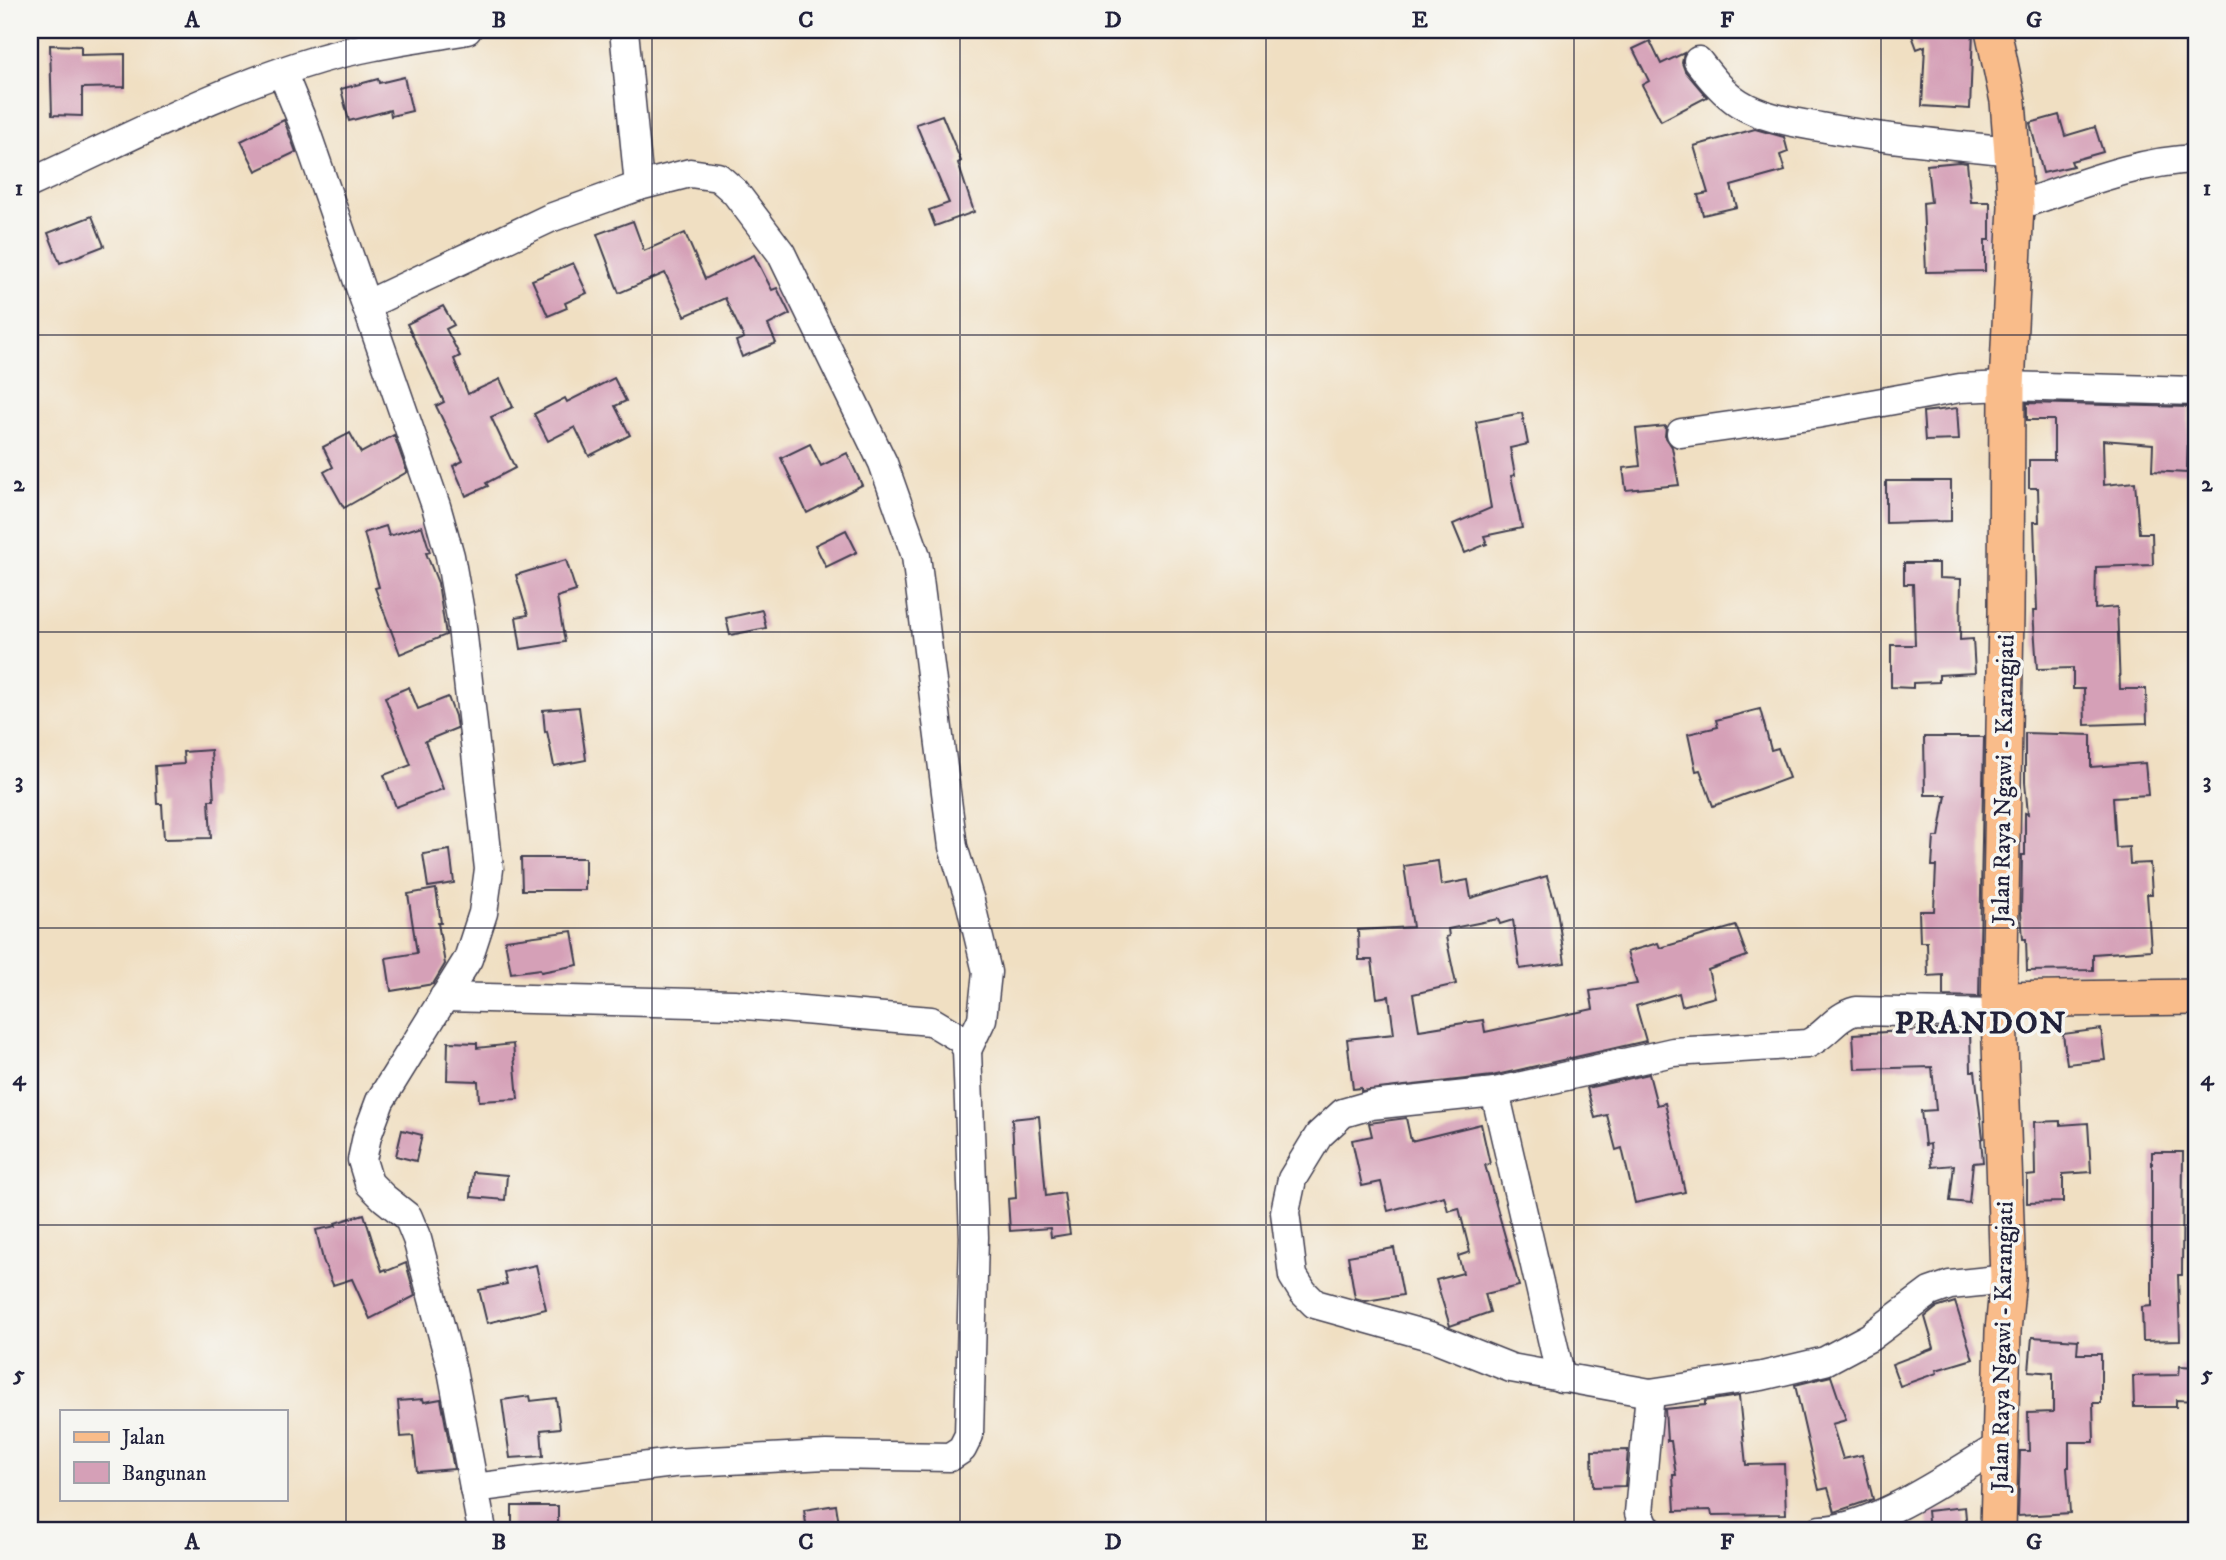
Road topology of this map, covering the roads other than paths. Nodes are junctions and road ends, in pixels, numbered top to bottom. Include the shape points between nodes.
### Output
1 (467, 30) edge
2 (624, 30) edge
3 (1993, 30) edge
4 (1698, 61) dead end
5 (282, 72) junction
6 (2011, 151) junction
7 (2196, 159) edge
8 (30, 183) edge
9 (639, 186) junction
10 (2016, 206) junction
11 (366, 305) junction
12 (2007, 386) junction
13 (2196, 391) edge
14 (1681, 433) dead end
15 (444, 997) junction
16 (2196, 997) edge
17 (1999, 1007) junction
18 (967, 1050) junction
19 (1495, 1092) junction
20 (2008, 1279) junction
21 (1561, 1378) junction
22 (1650, 1393) junction
23 (2001, 1445) junction
24 (474, 1488) junction
25 (482, 1530) edge
26 (1649, 1530) edge
27 (1820, 1530) edge
28 (1998, 1530) edge

1 - 5 street via 321,59
2 - 9 street
3 - 6 main road, Jalan Raya Ngawi - Karangjati via 2008,101
4 - 6 street via 1737,102 1780,120 1862,135
5 - 8 street
5 - 11 street
6 - 10 main road, Jalan Raya Ngawi - Karangjati
7 - 10 street via 2132,169
9 - 11 street via 550,218
9 - 18 street via 690,173 719,177 727,183 781,253 883,463 916,556 953,847 987,972 982,1019
10 - 12 main road, Jalan Raya Ngawi - Karangjati
11 - 15 street via 450,556 487,846 483,913 468,959
12 - 13 street
12 - 14 street via 1960,388
12 - 17 main road, Jalan Raya Ngawi - Karangjati
15 - 18 street via 734,1004 931,1021 961,1039
15 - 24 street via 380,1101 362,1160 369,1183 408,1217 417,1239 452,1370
16 - 17 main road
17 - 19 street via 1856,1011 1839,1018 1807,1045 1673,1052
17 - 20 main road, Jalan Raya Ngawi - Karangjati
18 - 24 street via 974,1237 969,1435 962,1449 950,1457 826,1455 673,1463
19 - 21 street
19 - 21 street via 1371,1105 1343,1113 1318,1135 1292,1179 1285,1212 1293,1276 1315,1304 1433,1338 1510,1368
20 - 22 street via 1950,1285 1930,1293 1870,1337 1825,1361
20 - 23 main road, Jalan Raya Ngawi - Karangjati
21 - 22 street
22 - 26 street via 1639,1513
23 - 27 street via 1862,1522
23 - 28 main road, Jalan Raya Ngawi - Karangjati
24 - 25 street

